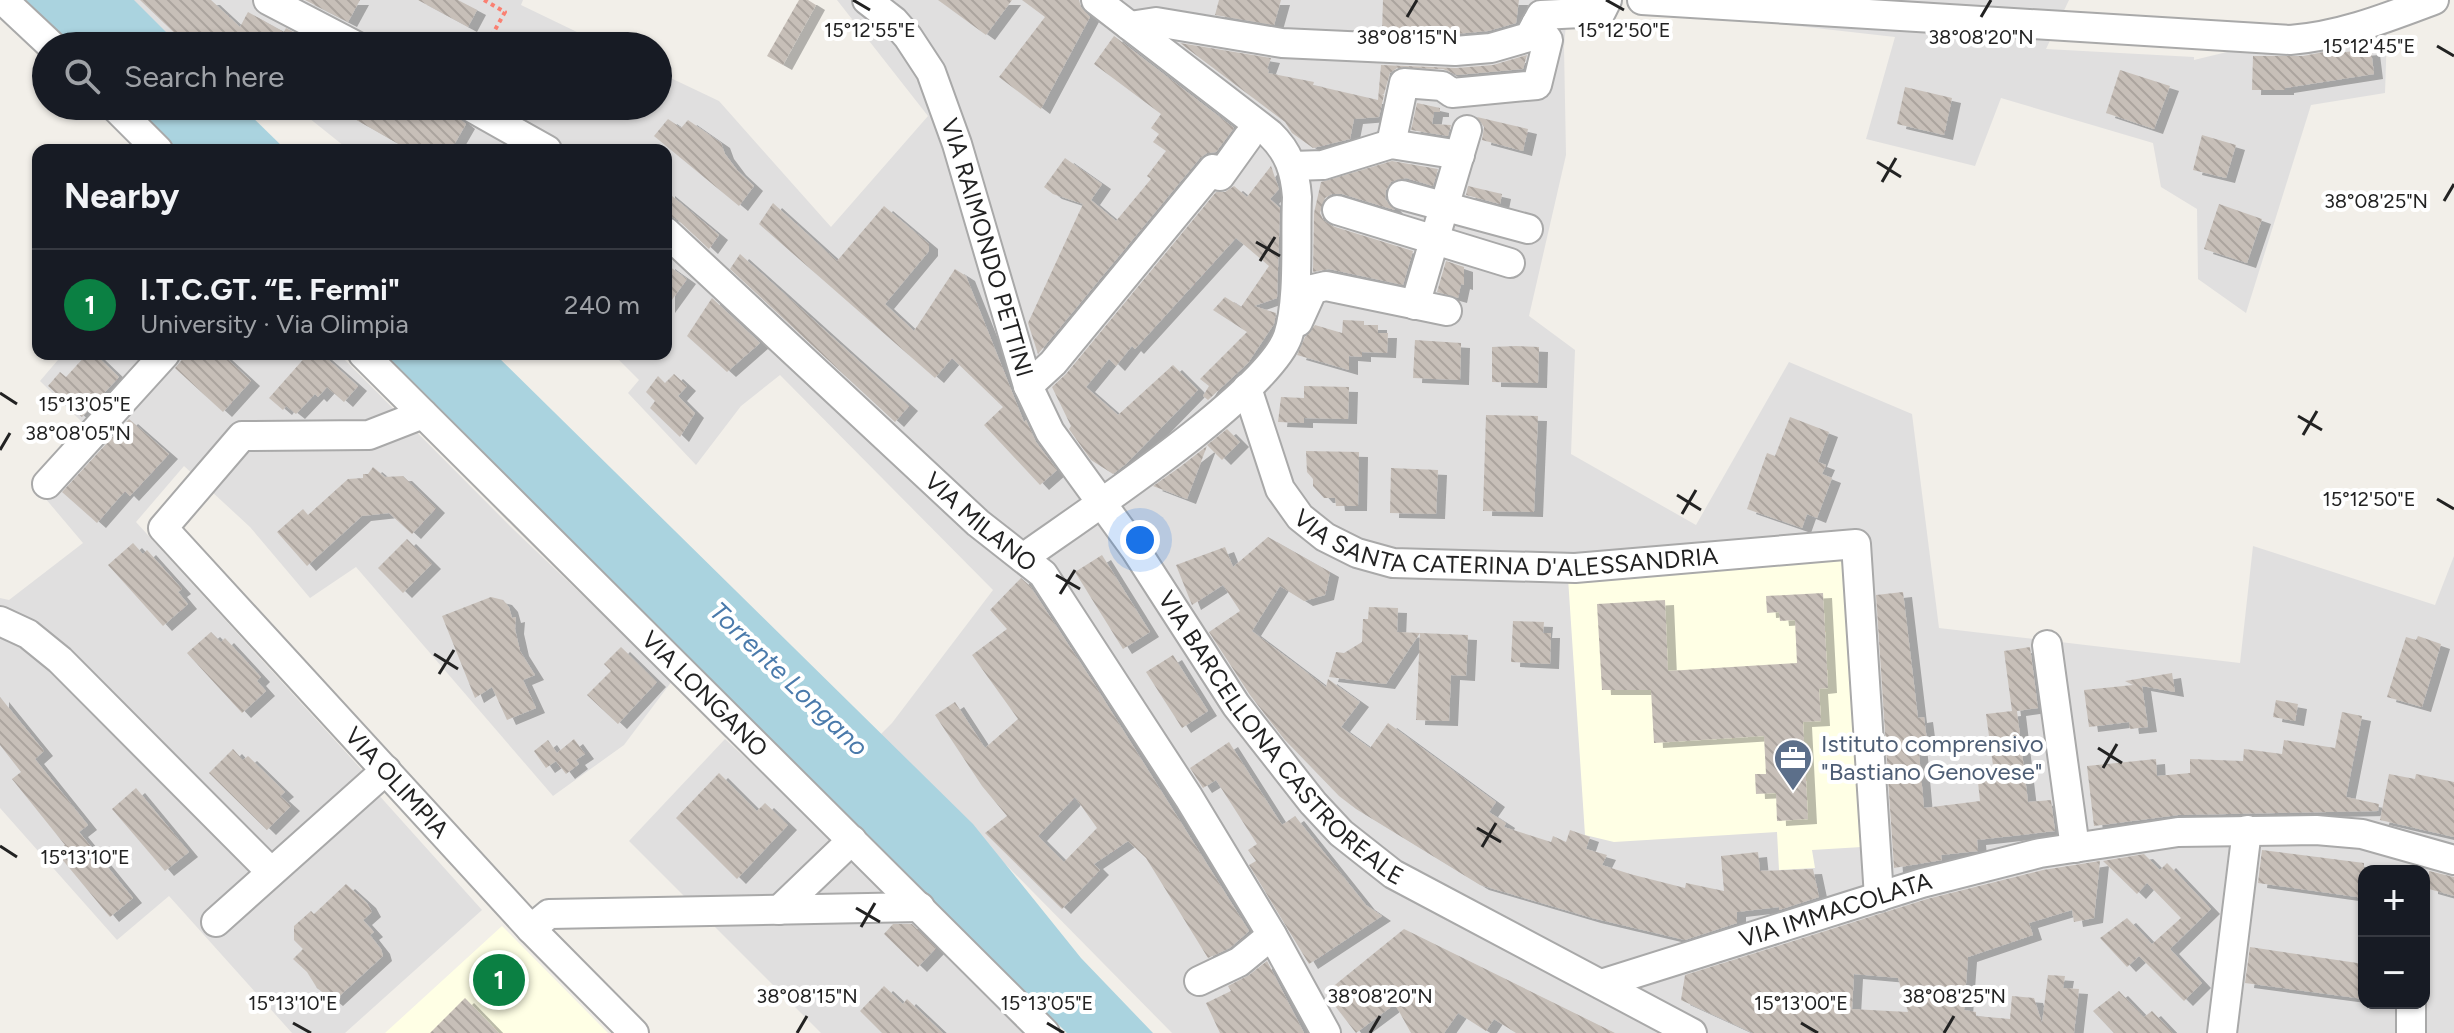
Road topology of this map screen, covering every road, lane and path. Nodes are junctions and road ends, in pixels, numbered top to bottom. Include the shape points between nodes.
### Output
1 (3, 0) edge
2 (268, 0) edge
3 (484, 0) edge
4 (867, 0) edge
5 (1096, 0) edge
6 (1607, 0) edge
7 (1642, 0) edge
8 (2434, 0) edge
9 (1716, 2) edge
10 (1536, 24) junction
11 (1130, 26) junction
12 (37, 32) edge
13 (329, 32) edge
14 (494, 32) edge
15 (128, 120) edge
16 (494, 120) edge
17 (1248, 137) dead end
18 (152, 144) edge
19 (536, 144) edge
20 (1391, 144) junction
21 (1292, 166) junction
22 (1402, 195) dead end
23 (1443, 207) junction
24 (1337, 210) dead end
25 (1528, 229) dead end
26 (672, 238) edge
27 (1432, 239) junction
28 (1510, 263) dead end
29 (1415, 305) junction
30 (1447, 311) dead end
31 (1291, 326) junction
32 (160, 360) edge
33 (369, 360) edge
34 (1028, 386) junction
35 (1247, 388) junction
36 (423, 414) junction
37 (47, 484) dead end
38 (1102, 501) junction
39 (1023, 558) junction
40 (0, 621) edge
41 (2047, 645) dead end
42 (386, 770) junction
43 (2247, 830) junction
44 (852, 840) junction
45 (2075, 848) junction
46 (2412, 858) edge
47 (2454, 860) edge
48 (271, 872) junction
49 (1879, 897) junction
50 (920, 907) junction
51 (779, 910) junction
52 (216, 922) dead end
53 (531, 929) junction
54 (1272, 935) junction
55 (1199, 981) dead end
56 (1601, 984) junction
57 (2411, 1009) edge
58 (1676, 1029) edge
59 (634, 1033) edge
60 (1045, 1033) edge
61 (1326, 1033) edge
62 (2222, 1033) edge
63 (2411, 1033) edge

1 - 12 street
2 - 13 street
3 - 14 path via 505,12
4 - 34 street, VIA RAIMONDO PETTINI via 894,21 931,72
5 - 11 street
6 - 10 street via 1601,12 1541,15
7 - 9 street
8 - 9 street via 2330,36 2290,40
10 - 11 street via 1529,37 1455,51 1282,43 1156,22
10 - 20 street via 1548,40 1537,85 1452,93 1442,86 1404,83
11 - 21 street via 1270,134
15 - 18 street
16 - 19 street
17 - 34 street via 1220,176 1213,169 1053,363
20 - 21 street via 1323,165
20 - 23 street via 1464,143
21 - 31 street via 1297,197
22 - 23 street
23 - 25 street
23 - 27 street
24 - 27 street
26 - 39 street, VIA MILANO via 978,523
27 - 28 street
27 - 29 street
29 - 30 street
29 - 31 street via 1326,286 1313,289 1299,321
31 - 35 street via 1275,361
32 - 37 street
33 - 36 street, VIA LONGANO
34 - 38 street, VIA RAIMONDO PETTINI via 1050,432
35 - 38 street
35 - 49 street, VIA SANTA CATERINA D'ALESSANDRIA via 1280,489 1300,517 1357,553 1393,563 1575,568 1856,544
36 - 42 street, VIA OLIMPIA via 369,435 242,436 163,528
36 - 44 street, VIA LONGANO
38 - 39 street
38 - 56 street, VIA BARCELLONA CASTROREALE via 1236,705 1313,803 1365,854 1465,914
39 - 54 street, VIA MILANO via 1043,574
40 - 48 street via 28,634 60,660
41 - 45 street
42 - 48 street
42 - 53 street, VIA OLIMPIA
43 - 45 street, VIA IMMACOLATA via 2178,832
43 - 46 street, VIA IMMACOLATA via 2341,831
43 - 62 street
44 - 50 street, VIA LONGANO
44 - 51 street
45 - 49 street, VIA IMMACOLATA via 1984,866
46 - 47 street, VIA IMMACOLATA
48 - 52 street
49 - 56 street, VIA IMMACOLATA
50 - 51 street
50 - 60 street, VIA LONGANO
51 - 53 street via 549,914
53 - 59 street, VIA OLIMPIA
54 - 55 street via 1239,962
54 - 61 street, VIA MILANO
56 - 58 street, VIA BARCELLONA CASTROREALE
57 - 63 street

